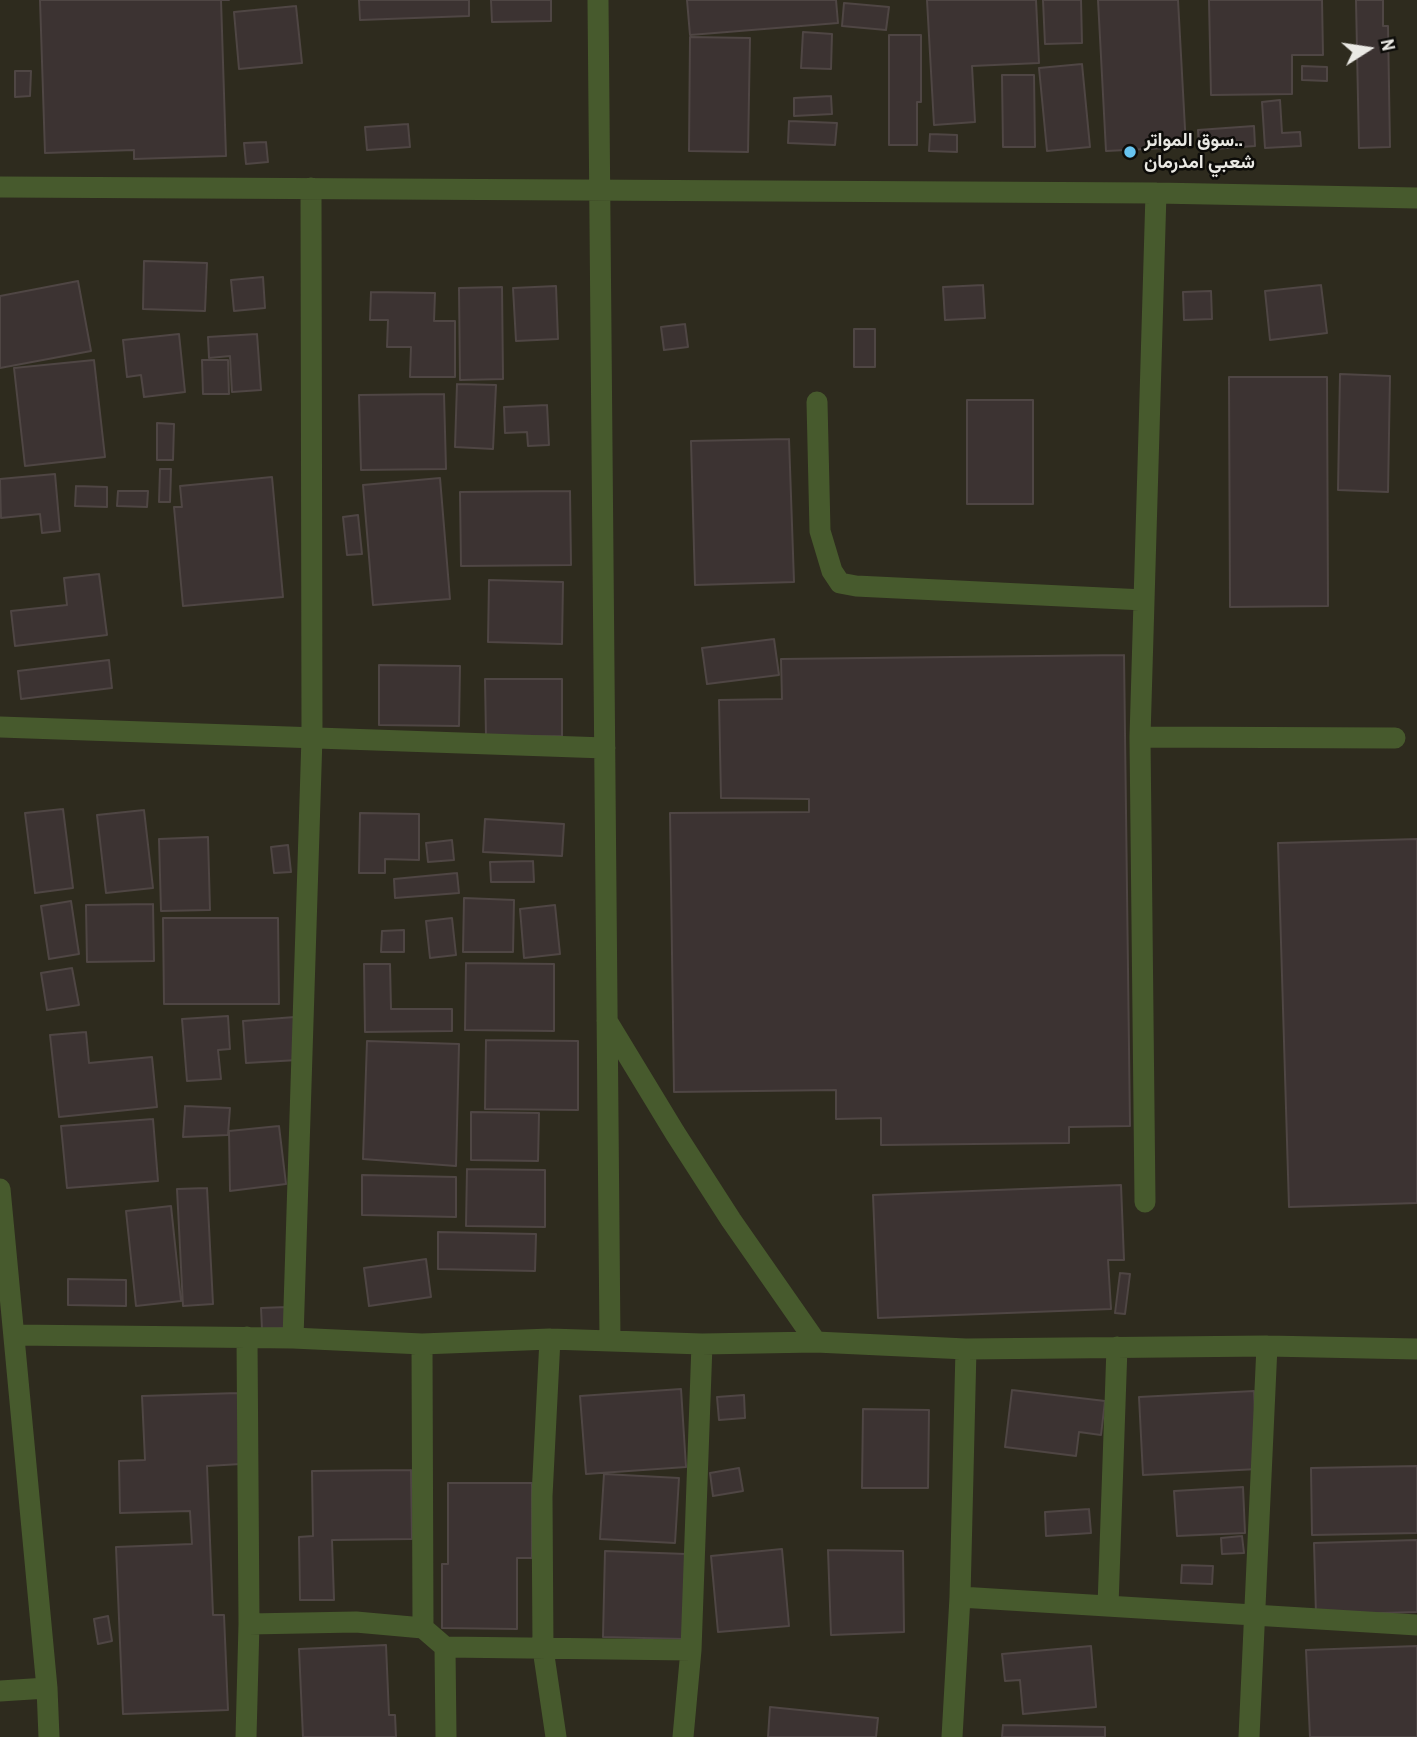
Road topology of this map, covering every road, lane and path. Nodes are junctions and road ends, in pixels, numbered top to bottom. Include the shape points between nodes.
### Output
1 (597, 0) edge
2 (0, 187) edge
3 (312, 188) junction
4 (599, 190) junction
5 (1156, 193) junction
6 (1417, 198) edge
7 (817, 402) dead end
8 (1144, 600) junction
9 (0, 727) edge
10 (312, 737) junction
11 (1140, 737) junction
12 (1395, 738) dead end
13 (605, 748) junction
14 (607, 1020) junction
15 (0, 1189) edge
16 (1145, 1202) dead end
17 (14, 1335) junction
18 (247, 1337) junction
19 (293, 1338) junction
20 (550, 1339) junction
21 (610, 1340) junction
22 (816, 1342) junction
23 (422, 1344) junction
24 (702, 1344) junction
25 (1267, 1346) junction
26 (1116, 1347) junction
27 (966, 1349) junction
28 (1417, 1349) edge
29 (960, 1597) junction
30 (1108, 1606) junction
31 (1253, 1615) junction
32 (249, 1624) junction
33 (1417, 1625) edge
34 (423, 1628) junction
35 (445, 1647) junction
36 (543, 1649) junction
37 (691, 1650) junction
38 (47, 1688) junction
39 (0, 1691) edge
40 (49, 1737) edge
41 (246, 1737) edge
42 (446, 1737) edge
43 (556, 1737) edge
44 (683, 1737) edge
45 (952, 1737) edge
46 (1248, 1737) edge

1 - 4 street
2 - 3 street
3 - 4 street
3 - 10 street
4 - 5 street
4 - 13 street
5 - 6 street
5 - 8 street
7 - 8 street via 820,531 840,583
8 - 11 street
9 - 10 street
10 - 13 street
10 - 19 street
11 - 12 street
11 - 16 street
13 - 14 street
14 - 21 street
14 - 22 street via 724,1209
15 - 17 street
17 - 18 street
17 - 38 street
18 - 19 street
18 - 32 street
19 - 23 street
20 - 21 street
20 - 23 street
20 - 36 street via 542,1496
21 - 24 street
22 - 24 street
22 - 27 street
23 - 34 street
24 - 37 street
25 - 26 street
25 - 28 street
25 - 31 street
26 - 27 street
26 - 30 street
27 - 29 street
29 - 30 street
29 - 45 street
30 - 31 street
31 - 33 street
31 - 46 street
32 - 34 street via 356,1622
32 - 41 street
34 - 35 street
35 - 36 street
35 - 42 street
36 - 37 street
36 - 43 street
37 - 44 street
38 - 39 street
38 - 40 street

